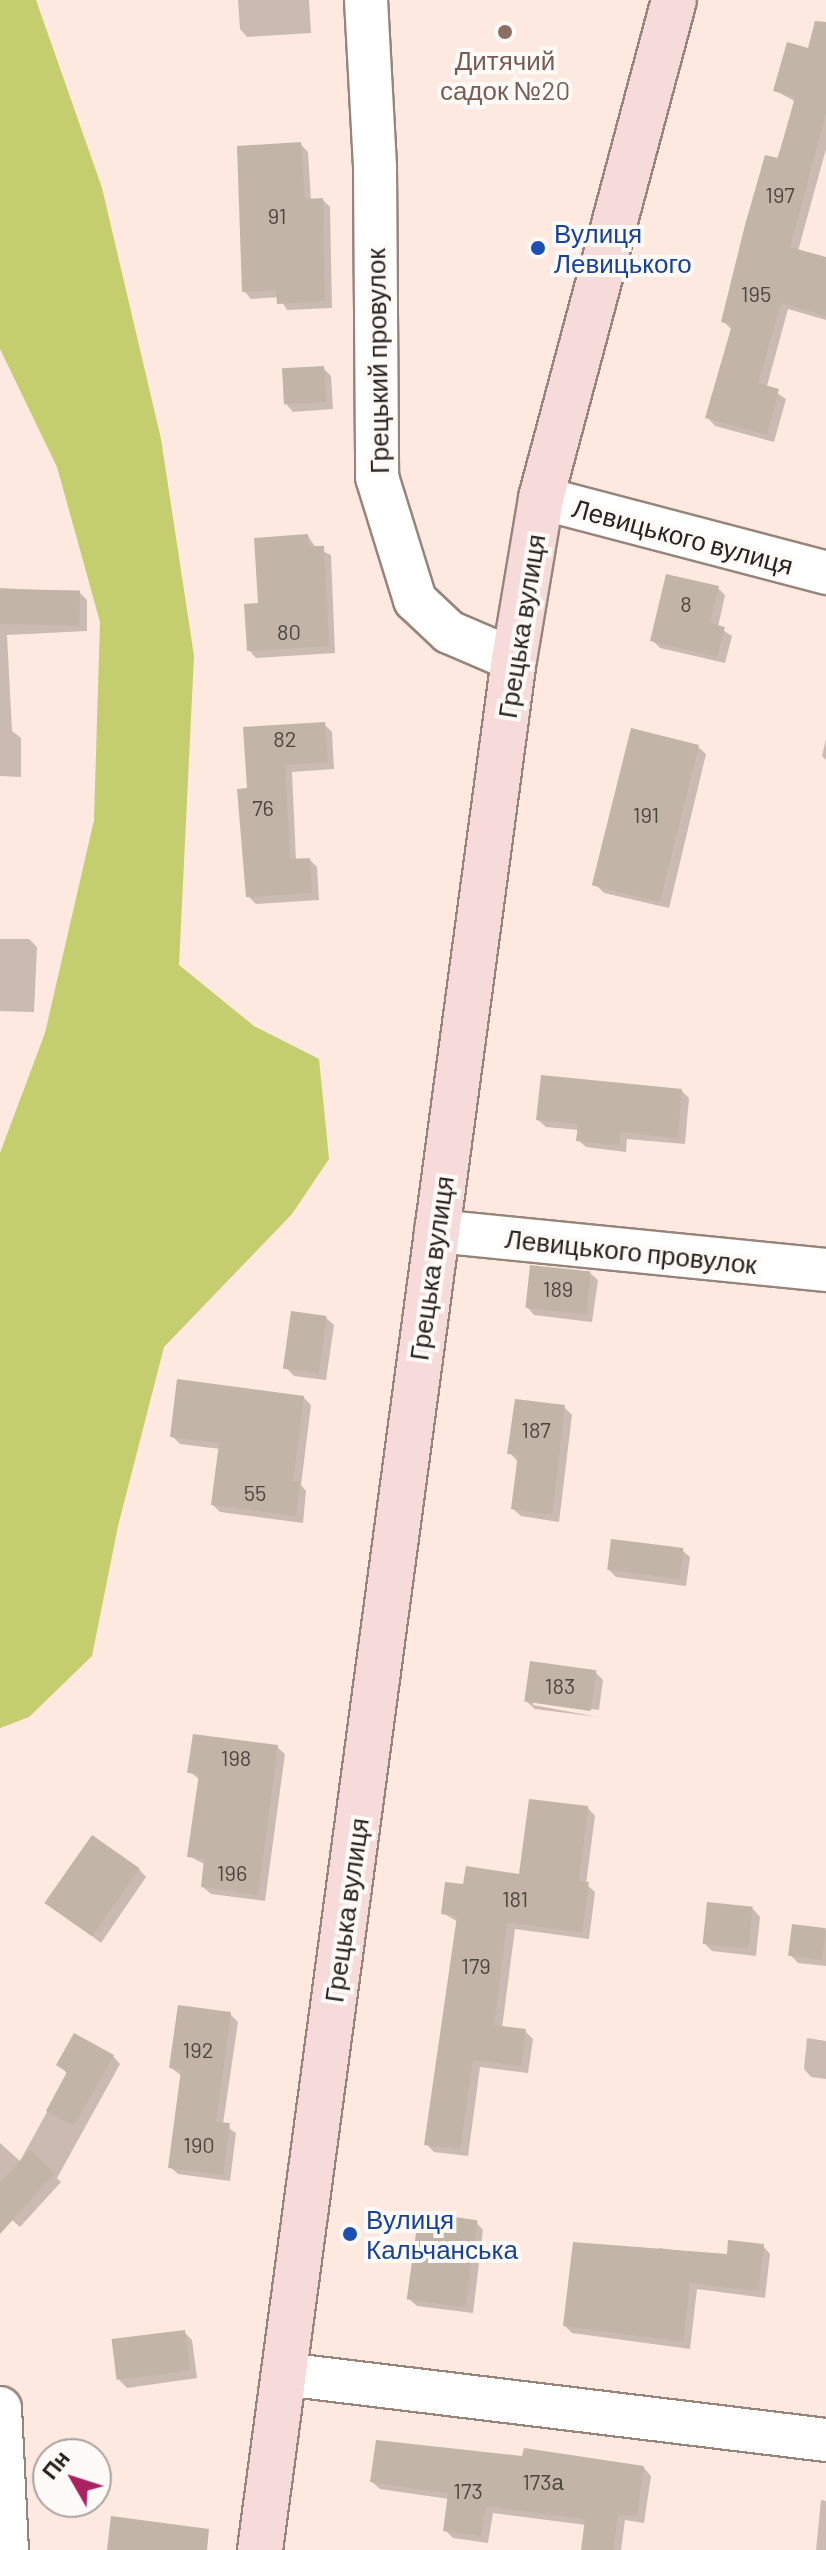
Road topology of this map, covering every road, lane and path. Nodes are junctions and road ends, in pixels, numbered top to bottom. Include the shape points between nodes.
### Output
1 (366, 0) edge
2 (674, 0) edge
3 (541, 498) junction
4 (826, 573) edge
5 (514, 660) junction
6 (436, 1231) junction
7 (826, 1270) edge
8 (284, 2374) junction
9 (0, 2408) edge
10 (826, 2440) edge
11 (7, 2550) edge
12 (260, 2550) edge

1 - 5 street, Грецький провулок via 375,168 377,477 415,600 449,632
2 - 3 street, Грецька вулиця
3 - 4 street, Левицького вулиця
3 - 5 street, Грецька вулиця
5 - 6 street, Грецька вулиця
6 - 7 street, Левицького провулок
6 - 8 street, Грецька вулиця
8 - 10 street
8 - 12 street, Грецька вулиця
9 - 11 street

